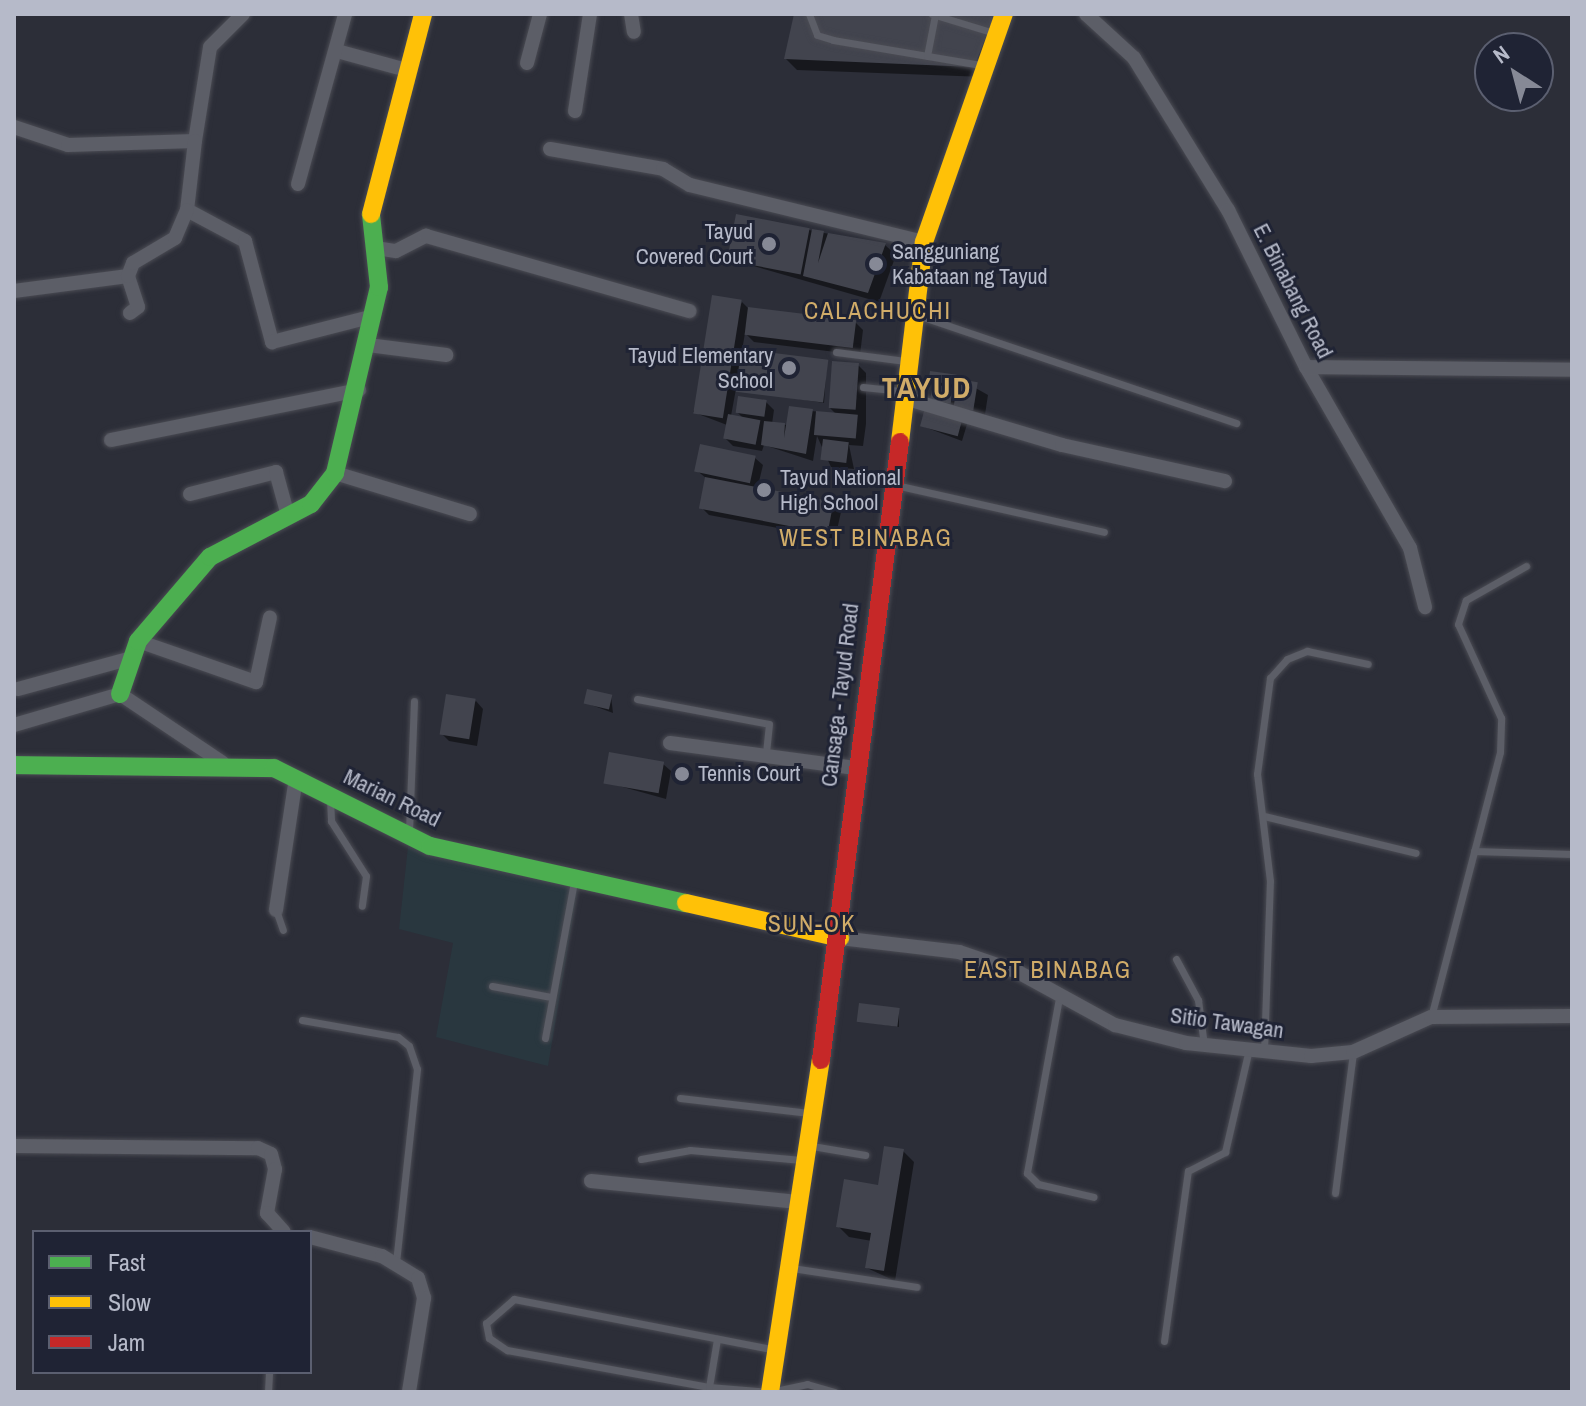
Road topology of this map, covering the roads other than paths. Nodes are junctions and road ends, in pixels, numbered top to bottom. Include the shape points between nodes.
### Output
1 (243, 14) edge
2 (345, 14) edge
3 (423, 14) edge
4 (540, 14) edge
5 (590, 14) edge
6 (631, 14) edge
7 (809, 14) edge
8 (934, 14) edge
9 (1004, 14) edge
10 (1086, 14) edge
11 (634, 32) dead end
12 (997, 33) junction
13 (337, 51) junction
14 (927, 56) junction
15 (527, 63) dead end
16 (985, 66) junction
17 (407, 70) junction
18 (575, 111) dead end
19 (14, 127) edge
20 (195, 141) junction
21 (550, 149) dead end
22 (298, 184) dead end
23 (187, 210) junction
24 (924, 242) junction
25 (376, 248) junction
26 (128, 276) junction
27 (14, 291) edge
28 (690, 311) dead end
29 (130, 313) dead end
30 (913, 315) junction
31 (374, 316) junction
32 (368, 345) junction
33 (836, 352) dead end
34 (446, 355) dead end
35 (906, 361) junction
36 (1306, 367) junction
37 (1572, 370) edge
38 (863, 387) dead end
39 (360, 390) junction
40 (901, 394) junction
41 (1236, 423) dead end
42 (111, 440) dead end
43 (335, 473) junction
44 (1225, 481) dead end
45 (890, 484) junction
46 (190, 494) dead end
47 (470, 514) dead end
48 (288, 516) junction
49 (1104, 532) dead end
50 (1526, 566) dead end
51 (1425, 607) dead end
52 (270, 617) dead end
53 (138, 641) junction
54 (128, 659) junction
55 (1368, 664) dead end
56 (18, 689) dead end
57 (120, 694) junction
58 (637, 699) dead end
59 (414, 701) dead end
60 (14, 725) edge
61 (670, 743) dead end
62 (766, 755) junction
63 (223, 763) junction
64 (14, 765) edge
65 (855, 768) junction
66 (296, 777) junction
67 (331, 795) junction
68 (1264, 816) junction
69 (409, 835) junction
70 (1474, 851) junction
71 (1416, 853) dead end
72 (1572, 854) edge
73 (574, 882) junction
74 (362, 906) dead end
75 (276, 910) joint
76 (283, 930) dead end
77 (840, 938) junction
78 (1176, 959) dead end
79 (492, 986) dead end
80 (551, 997) junction
81 (1059, 998) junction
82 (1572, 1016) edge
83 (1431, 1017) junction
84 (302, 1020) dead end
85 (545, 1038) dead end
86 (1204, 1045) junction
87 (1256, 1050) junction
88 (1353, 1052) junction
89 (680, 1098) dead end
90 (812, 1113) junction
91 (14, 1146) edge
92 (804, 1153) junction
93 (865, 1155) dead end
94 (641, 1159) dead end
95 (591, 1181) dead end
96 (1335, 1193) dead end
97 (1094, 1197) dead end
98 (798, 1202) junction
99 (282, 1230) edge
100 (312, 1238) edge
101 (396, 1262) junction
102 (790, 1268) junction
103 (917, 1287) dead end
104 (717, 1339) junction
105 (1164, 1341) dead end
106 (777, 1350) junction
107 (709, 1387) junction
108 (409, 1392) edge
109 (770, 1392) edge
110 (835, 1392) edge

1 - 20 street via 210,47
2 - 13 street
3 - 17 main road
4 - 15 street
5 - 18 street
6 - 11 street
7 - 14 lane via 817,35
8 - 12 lane
8 - 14 lane
9 - 12 main road, Cansaga - Tayud Road
10 - 36 street, E. Binabang Road via 1134,58 1202,166
12 - 16 main road, Cansaga - Tayud Road
13 - 17 street
13 - 22 street
14 - 16 lane
16 - 24 main road, Cansaga - Tayud Road
17 - 25 main road via 370,206
19 - 20 street via 68,145
20 - 23 street
21 - 24 street via 663,169 690,185
23 - 26 street via 175,238 133,263
23 - 31 street via 245,241 272,342
24 - 30 main road, Cansaga - Tayud Road
25 - 28 street via 396,251 426,236
25 - 31 main road
26 - 27 street
26 - 29 street via 138,298
30 - 35 main road, Cansaga - Tayud Road
30 - 41 lane
31 - 32 main road
32 - 34 street
32 - 39 main road
33 - 35 lane
35 - 40 main road, Cansaga - Tayud Road
36 - 37 street
36 - 51 street, E. Binabang Road via 1410,548
38 - 40 lane
39 - 42 street
39 - 43 main road
40 - 44 street via 1062,445
40 - 45 main road, Cansaga - Tayud Road
43 - 47 street
43 - 48 main road via 311,504
45 - 49 lane
45 - 65 main road, Cansaga - Tayud Road
46 - 48 street via 276,472
48 - 53 main road via 210,557
50 - 70 lane via 1466,600 1458,624 1501,718 1500,752
52 - 53 street via 256,682
53 - 54 main road
54 - 56 street
54 - 57 main road
55 - 68 lane via 1307,651 1287,659 1270,678 1257,774
57 - 60 street
57 - 63 street
58 - 62 lane via 769,724
59 - 69 lane
61 - 62 street
62 - 65 street
63 - 64 main road, Marian Road
63 - 66 main road, Marian Road
65 - 77 main road, Cansaga - Tayud Road
66 - 67 main road, Marian Road
66 - 75 street
67 - 69 main road, Marian Road
67 - 74 lane via 331,821 366,876
68 - 71 lane
68 - 87 lane via 1270,881
69 - 73 main road, Marian Road
70 - 72 lane
70 - 83 lane
73 - 77 main road, Marian Road
73 - 80 lane
75 - 76 lane
77 - 81 street, Sitio Tawagan via 959,952 1018,972
77 - 90 main road, Cansaga - Tayud Road
78 - 86 lane via 1198,1000
79 - 80 lane
80 - 85 lane
81 - 86 street, Sitio Tawagan via 1115,1025
81 - 97 lane via 1027,1173 1038,1184
82 - 83 street, Sitio Tawagan
83 - 88 street, Sitio Tawagan
84 - 101 lane via 398,1037 409,1046 417,1069
86 - 87 street, Sitio Tawagan
87 - 88 street, Sitio Tawagan
87 - 105 lane via 1225,1152 1188,1171
88 - 96 lane
89 - 90 lane
90 - 92 main road, Cansaga - Tayud Road
91 - 99 street via 258,1148 271,1154 275,1169 267,1213
92 - 93 lane
92 - 94 lane via 690,1150
92 - 98 main road, Cansaga - Tayud Road
95 - 98 street
98 - 102 main road, Cansaga - Tayud Road
100 - 101 street
101 - 108 street via 418,1278 424,1298
102 - 103 lane
102 - 106 main road, Cansaga - Tayud Road
104 - 106 lane
104 - 107 lane
104 - 107 lane via 514,1299 486,1323 489,1338 507,1350
106 - 109 main road, Cansaga - Tayud Road
107 - 109 lane
109 - 110 lane via 807,1384

